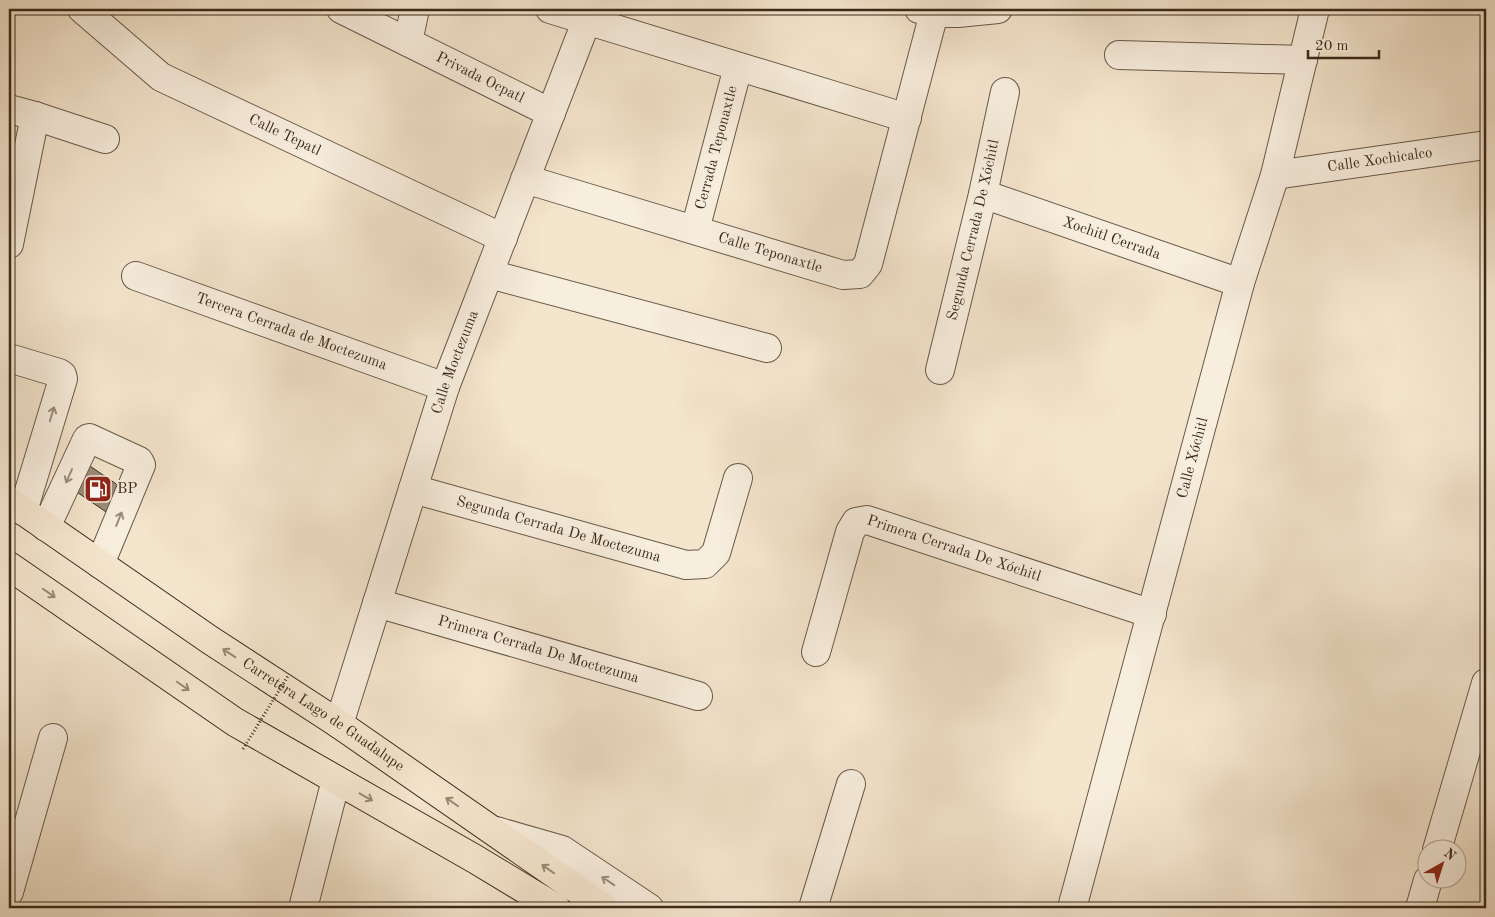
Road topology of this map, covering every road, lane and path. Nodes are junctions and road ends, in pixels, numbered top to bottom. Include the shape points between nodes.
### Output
1 (82, 9) edge
2 (342, 9) edge
3 (415, 9) edge
4 (550, 9) edge
5 (998, 9) edge
6 (1315, 9) edge
7 (926, 11) edge
8 (589, 14) edge
9 (408, 42) junction
10 (1119, 55) dead end
11 (1303, 60) junction
12 (738, 67) junction
13 (1005, 92) dead end
14 (9, 109) edge
15 (551, 112) junction
16 (35, 116) junction
17 (907, 118) junction
18 (105, 138) dead end
19 (1486, 145) edge
20 (1275, 174) junction
21 (525, 179) junction
22 (983, 194) junction
23 (695, 230) junction
24 (503, 238) junction
25 (9, 244) edge
26 (489, 274) junction
27 (136, 276) dead end
28 (1240, 283) junction
29 (767, 348) dead end
30 (9, 358) edge
31 (940, 370) dead end
32 (445, 388) junction
33 (738, 478) dead end
34 (413, 489) junction
35 (16, 506) edge
36 (46, 527) junction
37 (100, 564) junction
38 (9, 566) edge
39 (377, 603) junction
40 (1152, 614) junction
41 (816, 652) dead end
42 (288, 676) dead end
43 (1486, 683) edge
44 (698, 696) dead end
45 (338, 724) junction
46 (53, 738) dead end
47 (244, 749) dead end
48 (336, 780) junction
49 (851, 784) dead end
50 (492, 829) junction
51 (1440, 840) edge
52 (475, 858) junction
53 (1425, 890) edge
54 (9, 892) edge
55 (603, 907) edge
56 (302, 908) edge
57 (532, 908) edge
58 (556, 908) edge
59 (649, 908) edge
60 (813, 908) edge
61 (1072, 908) edge
62 (1420, 908) edge

1 - 24 street, Calle Tepatl via 161,78
2 - 9 street, Privada Ocpatl
3 - 9 street
4 - 8 street
5 - 7 street via 958,13
6 - 11 street, Calle Xóchitl
7 - 17 street, Calle Teponaxtle
8 - 12 street
8 - 15 street, Calle Moctezuma
9 - 15 street, Privada Ocpatl
10 - 11 street
11 - 20 street, Calle Xóchitl
12 - 17 street
12 - 23 street, Cerrada Teponaxtle
13 - 22 street, Segunda Cerrada De Xóchitl
14 - 16 street
15 - 21 street, Calle Moctezuma
16 - 18 street
16 - 25 street
17 - 23 street, Calle Teponaxtle via 868,264 860,274 843,275
19 - 20 street, Calle Xochicalco
20 - 28 street, Calle Xóchitl
21 - 23 street, Calle Teponaxtle
21 - 24 street, Calle Moctezuma
22 - 28 street, Xochitl Cerrada
22 - 31 street, Segunda Cerrada De Xóchitl
24 - 26 street, Calle Moctezuma
26 - 29 street
26 - 32 street, Calle Moctezuma
27 - 32 street, Tercera Cerrada de Moctezuma
28 - 40 street, Calle Xóchitl
35 -> 30 street via 63,379 59,373
32 - 34 street, Calle Moctezuma
33 - 34 street, Segunda Cerrada De Moctezuma via 716,553 705,564 686,565
34 - 39 street, Calle Moctezuma
35 - 36 main road, Carretera Lago de Guadalupe
36 - 37 main road, Carretera Lago de Guadalupe
37 -> 36 street via 141,465 139,461 88,438
45 -> 37 main road, Carretera Lago de Guadalupe
38 -> 48 main road via 235,722
39 - 44 street, Primera Cerrada De Moctezuma
39 - 45 street, Calle Moctezuma
40 - 41 street, Primera Cerrada De Xóchitl via 867,520 856,522 850,532
40 - 61 street, Calle Xóchitl
42 - 47 path, bridge
43 - 51 street
50 -> 45 main road, Carretera Lago de Guadalupe
46 - 54 street
48 -> 52 main road
48 - 56 street
49 - 60 street
55 -> 50 main road
59 -> 50 street, Carretera Lago de Guadalupe via 562,850
52 - 57 street
52 - 58 main road
53 - 62 street

